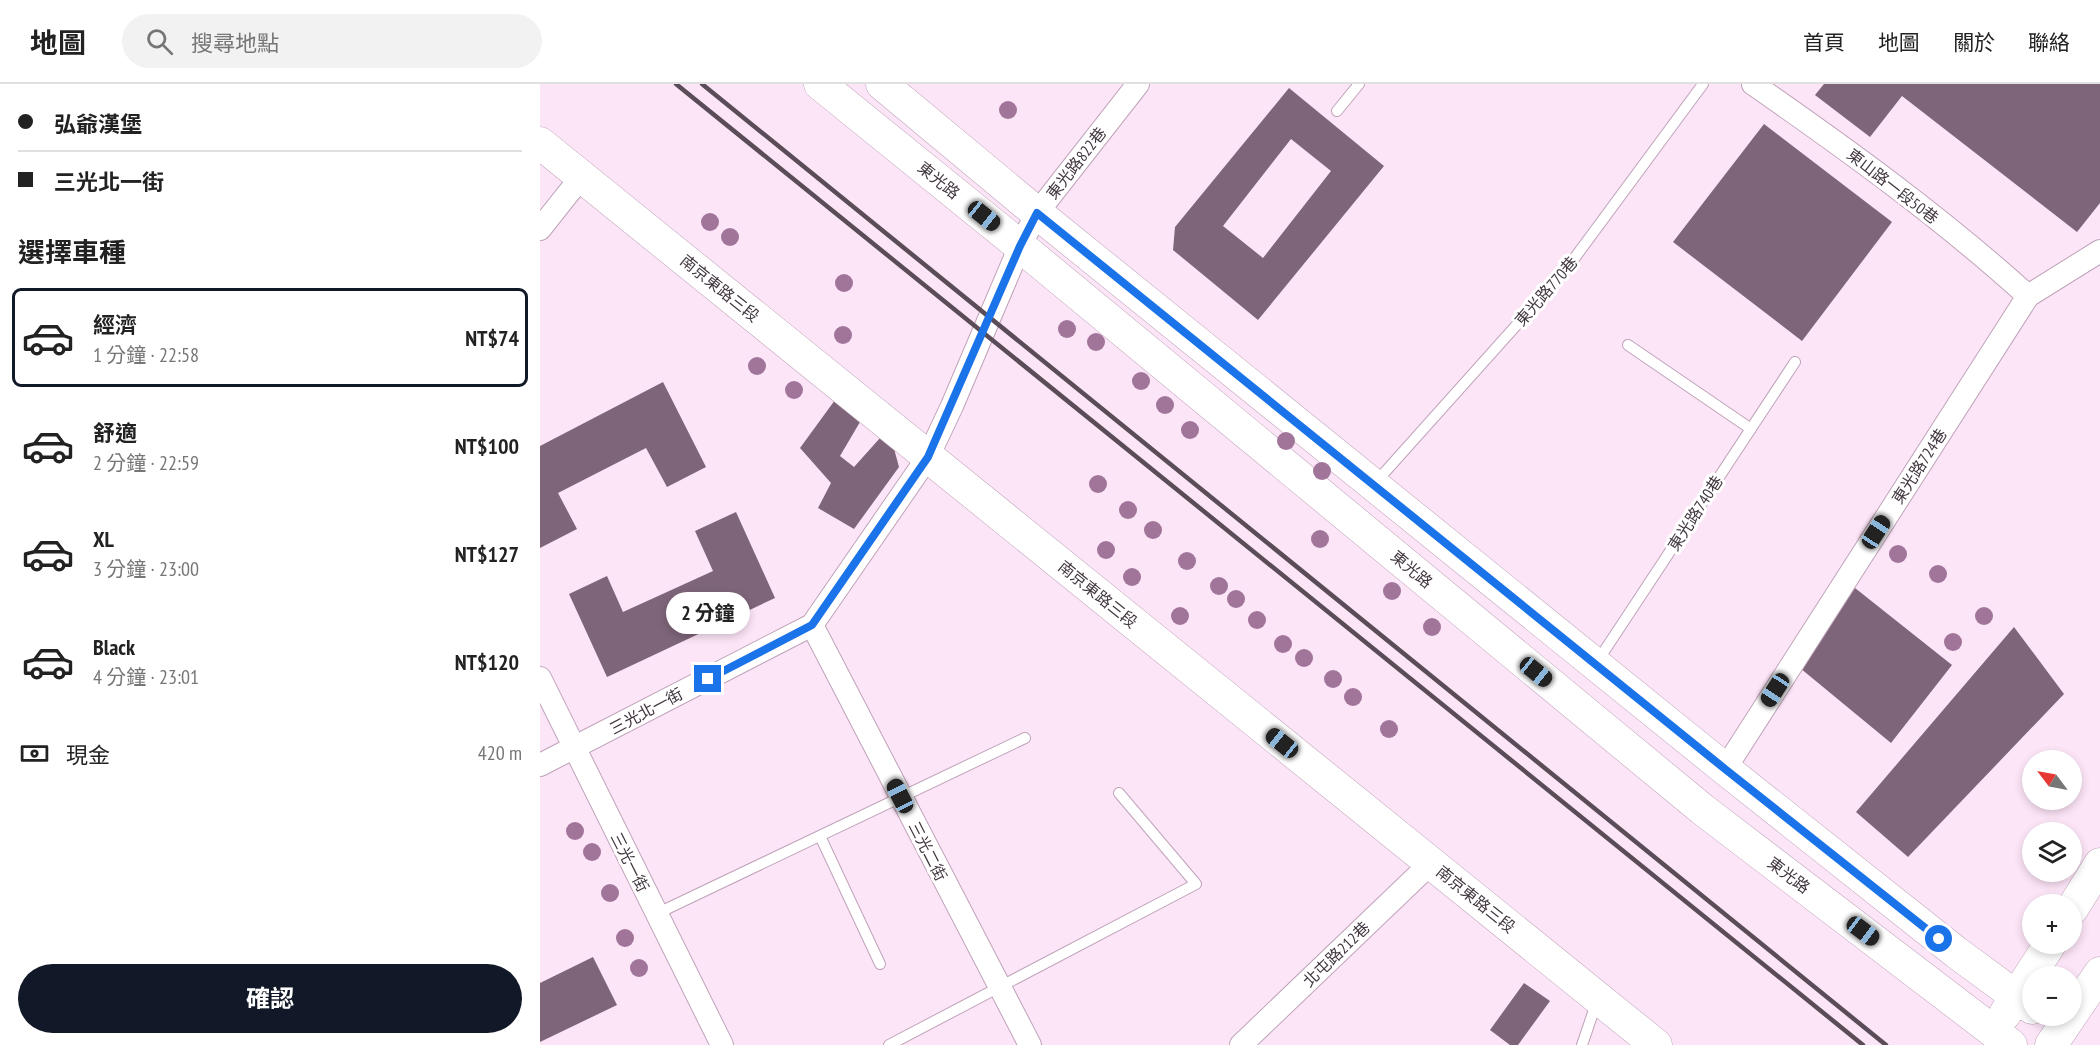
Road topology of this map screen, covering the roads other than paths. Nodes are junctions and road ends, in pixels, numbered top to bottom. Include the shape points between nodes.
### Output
1 (820, 84) edge
2 (882, 84) edge
3 (1138, 84) edge
4 (1359, 84) edge
5 (1703, 84) edge
6 (1753, 84) edge
7 (1337, 111) dead end
8 (540, 143) edge
9 (582, 176) junction
10 (1037, 213) junction
11 (540, 229) edge
12 (1020, 246) junction
13 (2100, 251) edge
14 (2028, 296) junction
15 (1628, 345) dead end
16 (1795, 362) dead end
17 (1751, 429) junction
18 (928, 457) junction
19 (1373, 485) junction
20 (812, 625) junction
21 (1596, 664) junction
22 (540, 678) edge
23 (1024, 738) dead end
24 (574, 749) junction
25 (540, 765) edge
26 (1725, 769) junction
27 (1119, 793) dead end
28 (900, 796) junction
29 (820, 836) junction
30 (1431, 863) junction
31 (2100, 864) edge
32 (2081, 894) edge
33 (656, 914) junction
34 (880, 964) dead end
35 (2100, 973) edge
36 (999, 988) junction
37 (1598, 998) junction
38 (2022, 1000) edge
39 (2022, 1006) edge
40 (2059, 1034) edge
41 (1997, 1041) edge
42 (722, 1045) edge
43 (889, 1045) edge
44 (1030, 1045) edge
45 (1241, 1045) edge
46 (1582, 1045) edge
47 (1656, 1045) edge

1 - 12 street, 東光路
2 - 10 street
3 - 10 street, 東光路822巷
4 - 7 lane
5 - 19 lane, 東光路770巷 via 1565,271
6 - 14 street, 東山路一段50巷 via 1871,166
8 - 9 street, 南京東路三段
9 - 11 street
9 - 18 street, 南京東路三段
10 - 12 street, 東光路822巷
10 - 19 street
12 - 18 street, 三光北一街
12 - 41 street, 東光路 via 1702,809
13 - 14 street, 東光路724巷
14 - 26 street, 東光路724巷
15 - 17 lane
16 - 17 lane, 東光路740巷
17 - 21 lane, 東光路740巷
18 - 20 street, 三光北一街
18 - 30 street, 南京東路三段
19 - 21 street
20 - 24 street, 三光北一街
20 - 28 street, 三光二街
21 - 26 street
22 - 24 street, 三光一街
23 - 28 lane
24 - 25 street, 三光北一街
24 - 33 street, 三光一街
26 - 38 street
27 - 36 lane via 1196,884
28 - 29 lane
28 - 36 street, 三光二街
29 - 33 lane
29 - 34 lane
30 - 37 street, 南京東路三段
30 - 45 street, 北屯路212巷
31 - 32 street
33 - 42 street, 三光一街
35 - 40 street
36 - 43 lane
36 - 44 street, 三光二街
37 - 46 lane
37 - 47 street, 南京東路三段
39 - 41 street

